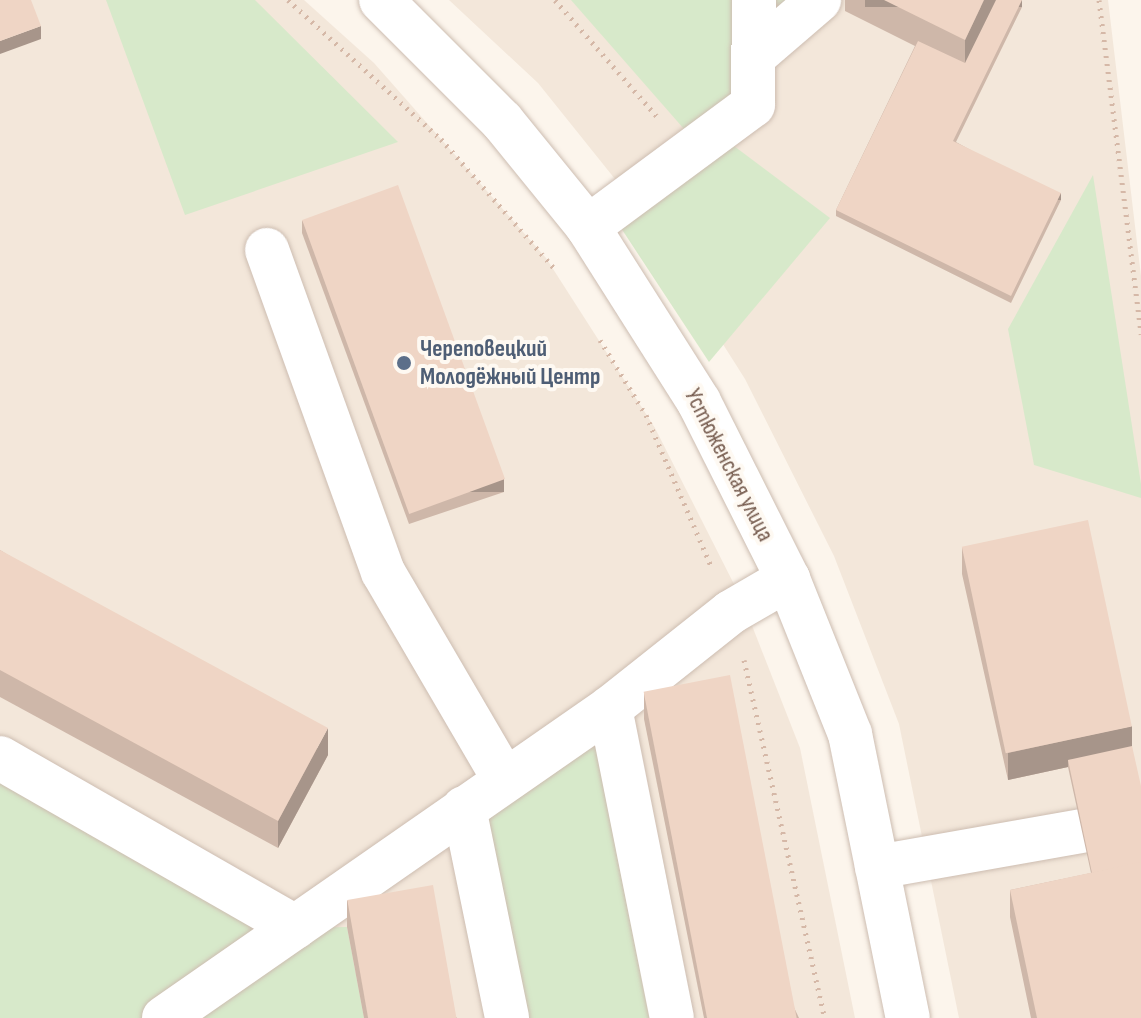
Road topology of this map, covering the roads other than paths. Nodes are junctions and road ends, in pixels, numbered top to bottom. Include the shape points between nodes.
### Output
1 (381, 0) edge
2 (754, 0) edge
3 (819, 0) edge
4 (754, 56) junction
5 (588, 227) junction
6 (267, 250) dead end
7 (788, 579) junction
8 (610, 708) junction
9 (0, 758) edge
10 (504, 779) junction
11 (464, 808) junction
12 (1082, 831) edge
13 (877, 867) junction
14 (295, 927) junction
15 (164, 1018) edge
16 (507, 1018) edge
17 (672, 1018) edge
18 (908, 1018) edge

1 - 5 street, Устюженская улица via 502,121
2 - 4 street
3 - 4 street
4 - 5 street via 753,105
5 - 7 street, Устюженская улица via 699,402
6 - 10 street via 383,572
7 - 8 street via 731,612
7 - 13 street, Устюженская улица via 850,734
8 - 10 street
8 - 17 street
9 - 14 street
10 - 11 street
11 - 14 street
11 - 16 street
12 - 13 street
13 - 18 street, Устюженская улица
14 - 15 street

